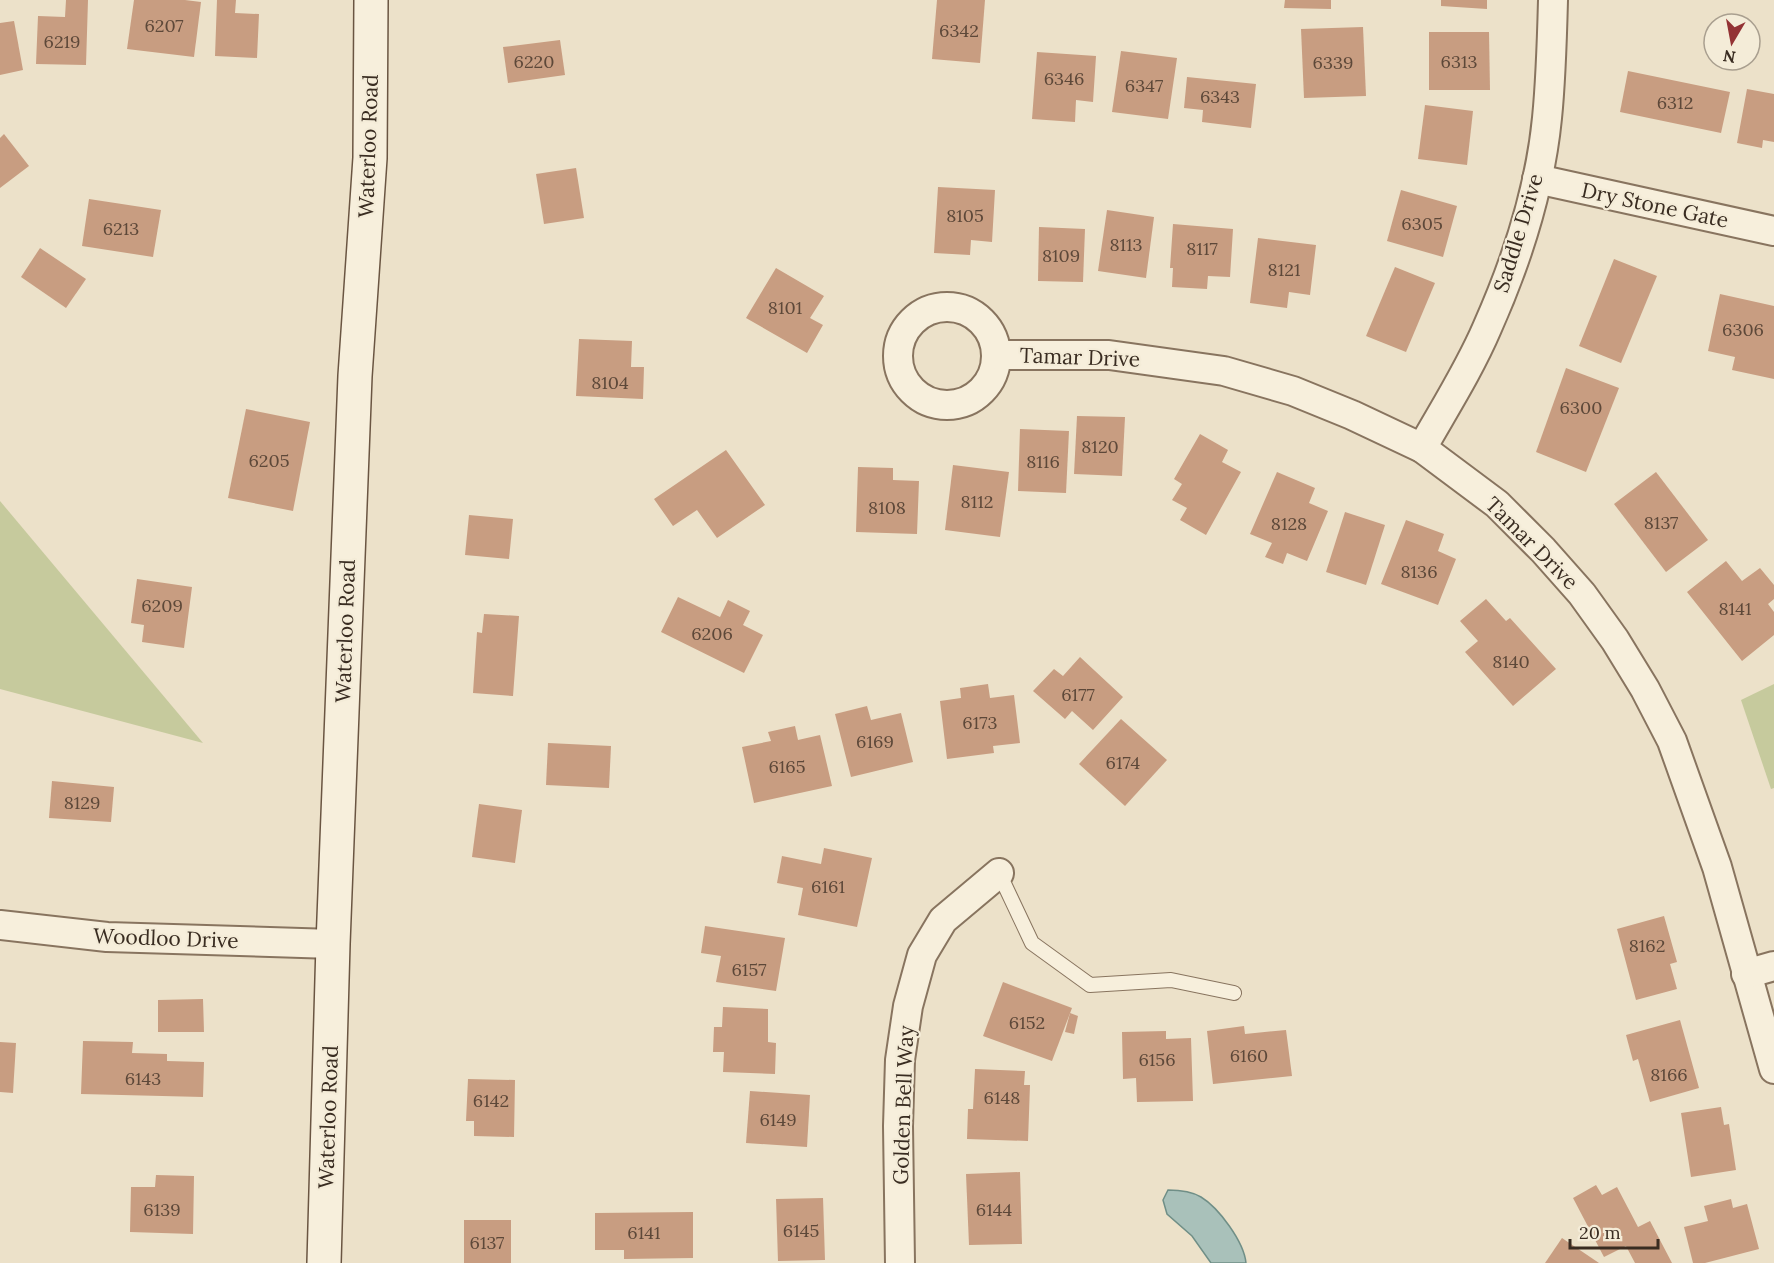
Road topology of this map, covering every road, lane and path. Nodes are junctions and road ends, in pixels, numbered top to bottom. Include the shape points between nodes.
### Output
1 (370, 0) edge
2 (1553, 0) edge
3 (1537, 179) junction
4 (1774, 231) edge
5 (997, 355) dead end
6 (1422, 448) junction
7 (999, 873) joint
8 (0, 925) edge
9 (333, 944) junction
10 (1774, 966) edge
11 (1746, 974) junction
12 (1234, 993) dead end
13 (1774, 1069) edge
14 (324, 1263) edge
15 (900, 1263) edge

1 - 9 main road, Waterloo Road via 370,158 355,376
2 - 3 street, Saddle Drive via 1547,120
3 - 4 street, Dry Stone Gate
3 - 6 street, Saddle Drive via 1520,242 1487,329
5 - 6 street, Tamar Drive via 1109,355 1224,371 1293,390
6 - 11 street, Tamar Drive via 1497,504 1543,550 1582,594 1646,689 1672,741 1693,798 1717,867
7 - 12 lane via 1032,943 1090,985 1171,980
7 - 15 street, Golden Bell Way via 943,920 922,955 908,1006 900,1060 898,1115
8 - 9 street, Woodloo Drive via 107,937
9 - 14 main road, Waterloo Road
10 - 11 street
11 - 13 street, Tamar Drive

